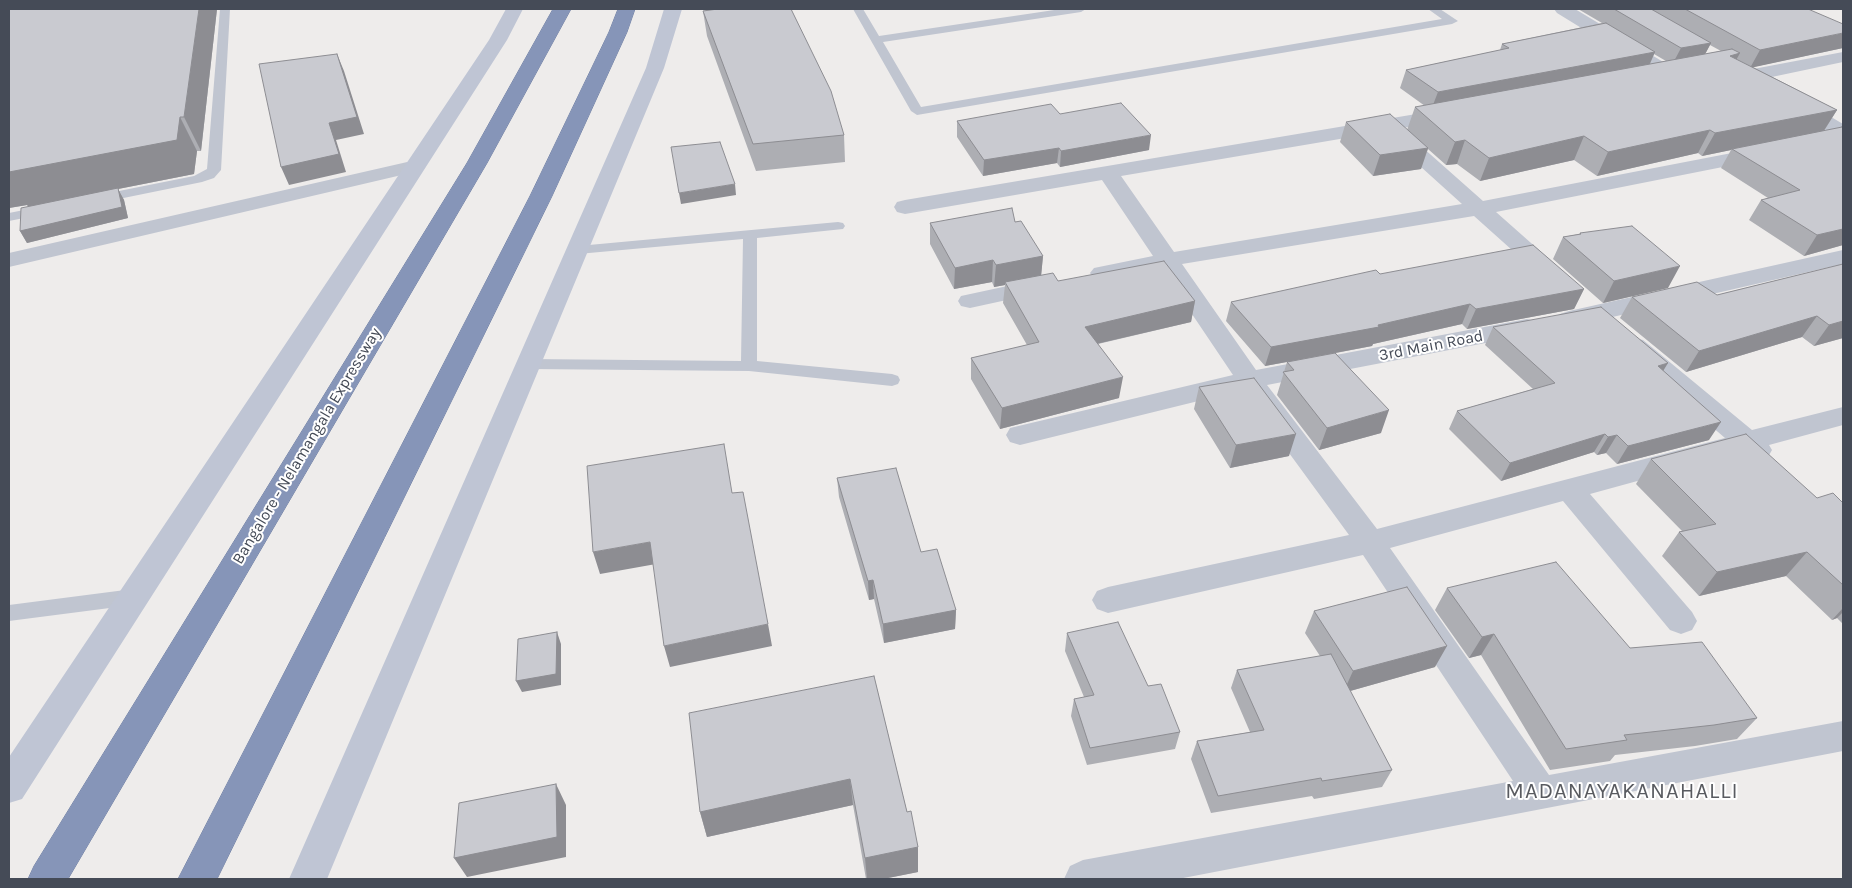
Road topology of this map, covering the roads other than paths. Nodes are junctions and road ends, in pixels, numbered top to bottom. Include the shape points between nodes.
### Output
1 (225, 9) edge
2 (514, 9) edge
3 (673, 9) edge
4 (858, 9) edge
5 (1081, 9) edge
6 (1433, 9) edge
7 (1562, 9) edge
8 (556, 19) edge
9 (622, 20) edge
10 (876, 40) junction
11 (1843, 57) edge
12 (1687, 70) edge
13 (1668, 73) junction
14 (1639, 79) edge
15 (1465, 112) edge
16 (1388, 126) junction
17 (1843, 134) edge
18 (1817, 142) edge
19 (1779, 149) edge
20 (416, 166) junction
21 (1109, 174) junction
22 (84, 202) edge
23 (906, 207) dead end
24 (56, 208) edge
25 (1480, 208) junction
26 (9, 217) edge
27 (838, 226) dead end
28 (750, 234) junction
29 (578, 250) junction
30 (1843, 257) edge
31 (9, 260) edge
32 (1167, 260) junction
33 (970, 301) dead end
34 (1597, 314) junction
35 (529, 364) junction
36 (750, 366) junction
37 (892, 380) dead end
38 (1250, 380) junction
39 (1843, 416) edge
40 (1020, 435) dead end
41 (1748, 440) junction
42 (1777, 467) edge
43 (1569, 489) junction
44 (1370, 542) junction
45 (133, 597) junction
46 (1108, 600) dead end
47 (9, 613) edge
48 (1681, 621) dead end
49 (1843, 736) edge
50 (9, 787) edge
51 (1540, 792) junction
52 (47, 879) edge
53 (197, 879) edge
54 (308, 879) edge
55 (1083, 879) edge

1 - 22 lane via 214,170 197,179
2 - 20 street via 498,40
3 - 29 street via 655,68
4 - 10 lane
5 - 10 lane
6 - 10 lane via 1452,21 916,111
7 - 13 street
8 - 52 highway, Bangalore - Nelamangala Expressway via 467,180
9 - 53 highway via 541,196
11 - 17 street via 1740,72
12 - 13 street
13 - 14 street
15 - 16 street
16 - 21 street
16 - 25 street
17 - 18 street
19 - 25 street
20 - 31 street
20 - 45 street
21 - 23 street
21 - 32 street
24 - 26 lane
25 - 32 street
25 - 34 street
27 - 28 lane
28 - 29 lane
28 - 36 lane
29 - 35 street
30 - 34 street, 3rd Main Road
32 - 33 street
32 - 38 street
34 - 38 street, 3rd Main Road
34 - 41 street
35 - 36 lane
35 - 54 street
36 - 37 lane
38 - 40 street, 3rd Main Road
38 - 44 street
39 - 41 street
41 - 42 street
41 - 43 street
43 - 44 street
43 - 48 street
44 - 46 street
44 - 51 street
45 - 47 lane
45 - 50 street
49 - 51 street
51 - 55 street

